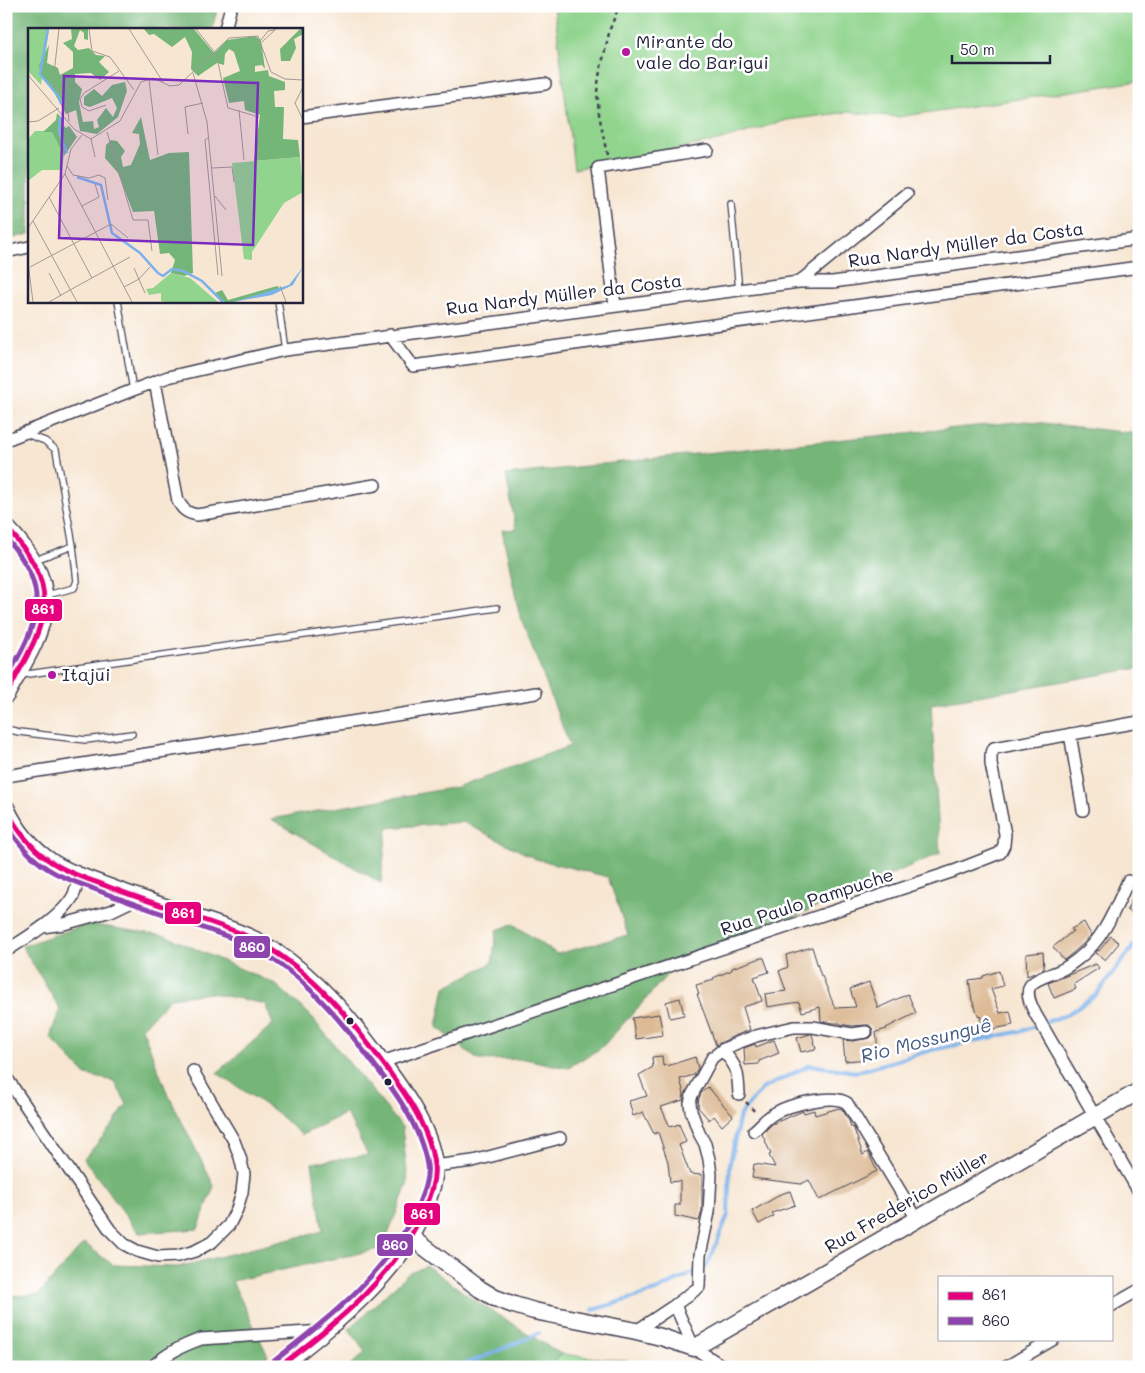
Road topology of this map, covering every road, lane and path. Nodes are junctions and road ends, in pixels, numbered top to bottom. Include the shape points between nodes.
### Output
1 (231, 6) edge
2 (619, 6) edge
3 (225, 28) edge
4 (545, 84) dead end
5 (302, 117) edge
6 (707, 150) dead end
7 (609, 166) junction
8 (907, 194) dead end
9 (731, 204) dead end
10 (1139, 239) edge
11 (28, 246) edge
12 (6, 252) edge
13 (1139, 266) edge
14 (799, 282) junction
15 (739, 290) junction
16 (118, 302) edge
17 (278, 302) edge
18 (615, 306) junction
19 (390, 335) junction
20 (285, 350) junction
21 (155, 382) junction
22 (134, 390) junction
23 (24, 433) junction
24 (6, 440) edge
25 (375, 485) dead end
26 (6, 527) edge
27 (73, 546) junction
28 (33, 561) junction
29 (44, 596) junction
30 (497, 608) dead end
31 (11, 678) edge
32 (536, 693) dead end
33 (6, 695) edge
34 (1139, 722) edge
35 (6, 729) edge
36 (132, 734) dead end
37 (1070, 734) junction
38 (6, 776) edge
39 (6, 808) edge
40 (1083, 810) dead end
41 (78, 875) junction
42 (1128, 881) dead end
43 (138, 898) junction
44 (40, 927) junction
45 (6, 951) edge
46 (866, 1032) dead end
47 (722, 1050) junction
48 (382, 1062) junction
49 (193, 1071) dead end
50 (6, 1076) edge
51 (1139, 1091) edge
52 (739, 1094) joint
53 (1095, 1116) junction
54 (764, 1122) junction
55 (754, 1131) dead end
56 (560, 1138) dead end
57 (434, 1166) junction
58 (1139, 1192) edge
59 (916, 1219) junction
60 (410, 1237) junction
61 (1139, 1290) edge
62 (675, 1305) junction
63 (1112, 1305) edge
64 (325, 1331) junction
65 (636, 1331) junction
66 (1052, 1340) edge
67 (694, 1348) junction
68 (152, 1367) edge
69 (279, 1367) edge
70 (724, 1367) edge
71 (1006, 1367) edge

1 - 3 street
2 - 7 path via 610,28 597,92
4 - 5 street
6 - 7 street
7 - 18 street via 598,168
8 - 14 street
9 - 15 lane
10 - 14 street, Rua Nardy Müller da Costa via 833,282
11 - 12 street
13 - 19 street via 412,366
14 - 15 street, Rua Nardy Müller da Costa
15 - 18 street, Rua Nardy Müller da Costa
16 - 22 lane
17 - 20 lane
18 - 19 street, Rua Nardy Müller da Costa
19 - 20 street, Rua Nardy Müller da Costa
20 - 21 street, Rua Nardy Müller da Costa
21 - 22 street, Rua Nardy Müller da Costa
21 - 25 street via 178,501 189,514
22 - 23 street, Rua Nardy Müller da Costa
23 - 24 street, Rua Nardy Müller da Costa
23 - 27 lane via 45,441 56,450
26 - 28 main road
27 - 28 lane
27 - 29 lane via 77,581 74,588
28 - 29 main road
29 - 31 main road via 41,622 29,653
30 - 31 lane
31 - 33 main road
32 - 38 street
34 - 37 street, Rua Paulo Pampuche
35 - 36 lane via 86,740
37 - 40 street
37 - 48 street, Rua Paulo Pampuche via 994,748 991,764 1004,834 1000,853
39 - 41 main road via 36,850 66,871
41 - 43 main road
41 - 44 street via 72,898
42 - 53 street via 1105,928 1089,950 1065,968 1030,984 1028,990 1031,1006
43 - 44 street via 111,911
43 - 48 main road via 255,940 300,969 318,985
44 - 45 street
46 - 47 street via 852,1034 813,1027 776,1030
47 - 52 street via 733,1061 737,1071
47 - 62 street via 712,1058 692,1094 690,1104 710,1159 709,1212 699,1287
48 - 57 main road via 418,1119
49 - 50 street via 234,1141 244,1174 242,1192 228,1225 212,1242 195,1252 158,1257 124,1244 110,1230
51 - 53 main road, Rua Frederico Müller
52 - 54 path
53 - 58 street
53 - 59 main road, Rua Frederico Müller
54 - 55 street
54 - 59 street via 774,1113 789,1107 843,1100
56 - 57 street via 473,1161
57 - 60 main road via 434,1179 425,1208
59 - 67 main road, Rua Frederico Müller
60 - 64 main road via 389,1267
60 - 65 main road via 480,1289 514,1306
61 - 63 street
62 - 65 street
62 - 67 street
64 - 68 street via 201,1339 176,1349
64 - 69 main road
65 - 67 main road
66 - 71 street
67 - 70 street

